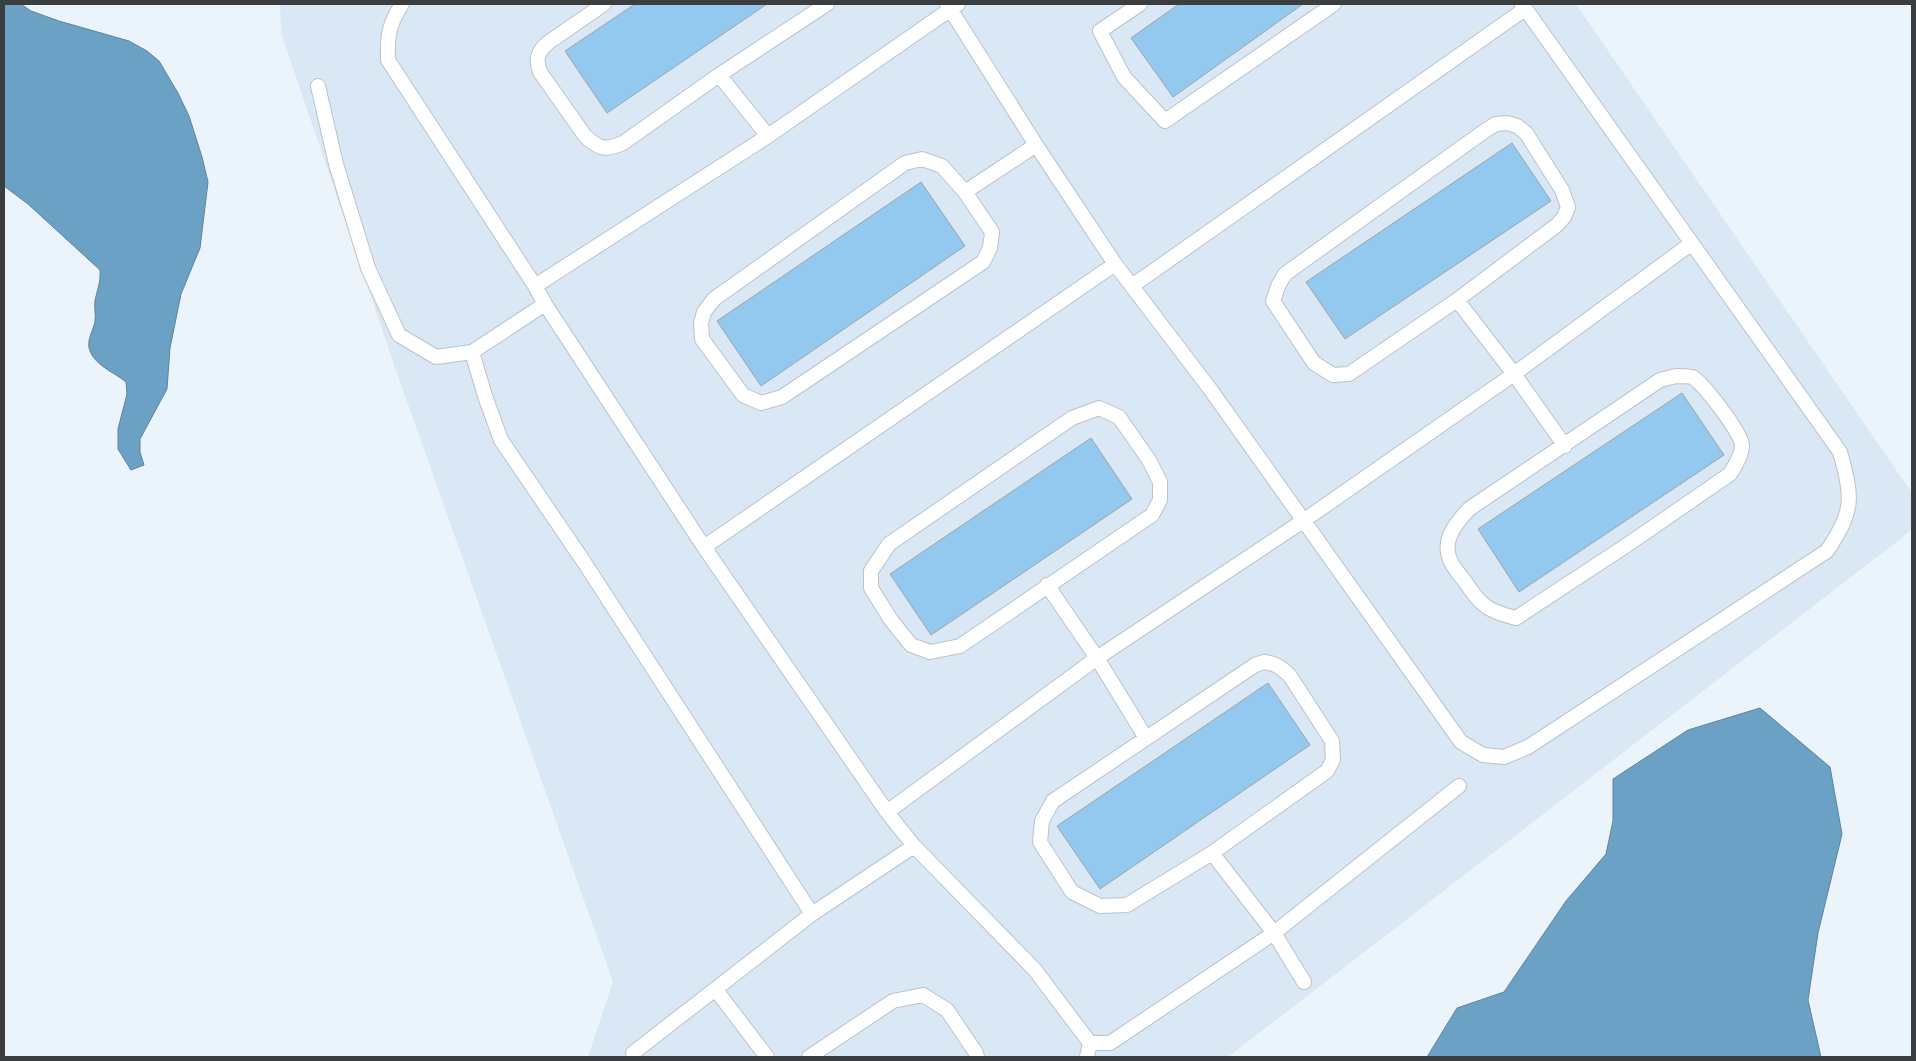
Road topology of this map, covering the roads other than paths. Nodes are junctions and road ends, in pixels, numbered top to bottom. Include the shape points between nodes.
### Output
1 (402, 4) edge
2 (604, 4) edge
3 (827, 4) edge
4 (1140, 4) edge
5 (1334, 4) edge
6 (952, 5) edge
7 (1524, 6) edge
8 (719, 75) junction
9 (318, 86) dead end
10 (768, 136) junction
11 (1036, 145) junction
12 (965, 192) junction
13 (1692, 243) junction
14 (1115, 264) junction
15 (535, 286) junction
16 (1132, 286) junction
17 (1457, 300) junction
18 (545, 304) junction
19 (472, 352) junction
20 (1514, 374) junction
21 (1565, 446) junction
22 (1303, 521) junction
23 (704, 547) junction
24 (1047, 585) junction
25 (1097, 658) junction
26 (1146, 738) junction
27 (1459, 786) dead end
28 (887, 812) junction
29 (914, 846) junction
30 (1212, 853) junction
31 (812, 914) junction
32 (1274, 933) junction
33 (1304, 982) dead end
34 (716, 990) junction
35 (1090, 1043) junction
36 (634, 1054) dead end
37 (767, 1057) edge
38 (809, 1057) edge
39 (977, 1057) edge
40 (1087, 1057) edge

1 - 15 lane via 392,19 387,37 388,60
2 - 8 lane via 549,42 538,56 540,72 594,144 612,148 623,142
3 - 8 lane
4 - 5 lane via 1100,31 1124,78 1165,121
6 - 10 lane
6 - 11 lane
7 - 13 lane
7 - 16 lane
8 - 10 lane
9 - 19 lane via 336,164 368,268 399,335 436,357
10 - 15 lane
11 - 12 lane
11 - 14 lane
12 - 12 lane via 942,166 922,159 905,163 714,300 704,312 702,339 743,395 761,402 782,397 983,262 990,248 992,232
13 - 20 lane
13 - 22 lane via 1840,452 1848,481 1850,506 1827,551 1528,747 1504,757 1483,755 1461,742
14 - 16 lane
14 - 23 lane
15 - 18 lane
16 - 22 lane
17 - 17 lane via 1349,374 1332,375 1314,363 1273,301 1285,274 1300,262 1486,130 1496,124 1517,126 1526,133 1562,190 1568,207 1557,225
17 - 20 lane
18 - 19 lane
18 - 23 lane
19 - 31 lane via 501,440
20 - 21 lane
20 - 22 lane
21 - 21 lane via 1660,380 1676,376 1692,377 1702,385 1738,434 1742,445 1730,474 1635,540 1516,618 1496,613 1476,600 1449,558 1449,539 1456,523 1469,509
22 - 25 lane
23 - 28 lane
24 - 24 lane via 960,646 930,652 910,645 891,620 871,588 871,571 890,544 1072,418 1099,408 1119,417 1139,446 1160,482 1160,500 1152,515
24 - 25 lane
25 - 26 lane
25 - 28 lane
26 - 30 lane via 1053,801 1042,821 1040,842 1072,892 1100,906 1127,905
26 - 30 lane via 1264,662 1273,663 1290,676 1332,741 1333,760 1327,771
27 - 32 lane
28 - 29 lane
29 - 31 lane
29 - 35 lane via 1035,970
30 - 32 lane
31 - 34 lane
32 - 33 lane
32 - 35 lane via 1110,1043
34 - 36 lane
34 - 37 lane
35 - 40 lane
38 - 39 lane via 893,1001 923,995 947,1010

